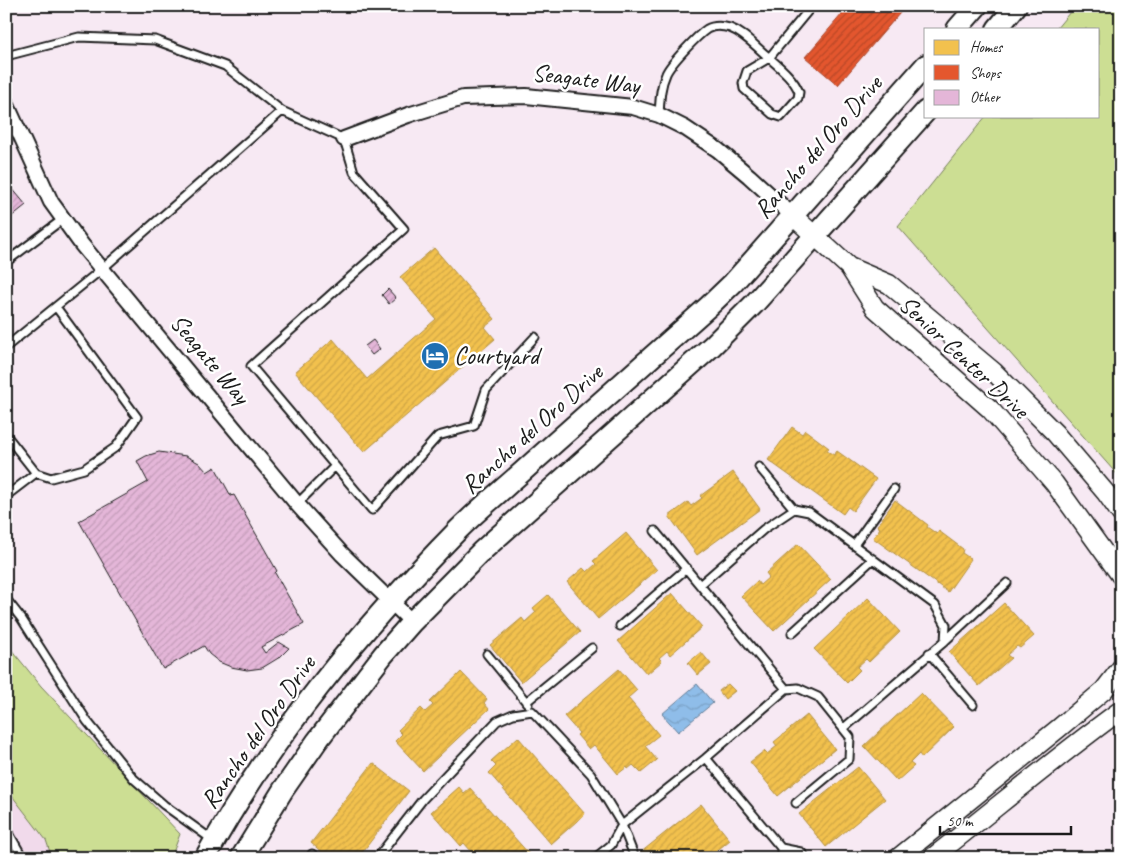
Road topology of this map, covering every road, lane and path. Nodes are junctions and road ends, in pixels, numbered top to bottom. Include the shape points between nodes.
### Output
1 (812, 6) edge
2 (977, 6) edge
3 (1016, 6) edge
4 (958, 28) edge
5 (998, 28) edge
6 (6, 56) edge
7 (769, 58) junction
8 (924, 67) edge
9 (6, 103) edge
10 (282, 111) junction
11 (924, 113) edge
12 (659, 115) junction
13 (12, 132) edge
14 (344, 139) junction
15 (793, 216) junction
16 (63, 218) junction
17 (815, 236) junction
18 (6, 262) edge
19 (849, 267) junction
20 (102, 269) junction
21 (56, 307) junction
22 (535, 337) dead end
23 (6, 347) edge
24 (6, 435) edge
25 (335, 466) junction
26 (759, 467) dead end
27 (36, 473) junction
28 (894, 489) dead end
29 (6, 496) edge
30 (297, 504) junction
31 (794, 510) junction
32 (1121, 514) edge
33 (655, 531) dead end
34 (854, 545) junction
35 (873, 559) junction
36 (687, 568) junction
37 (1121, 576) edge
38 (1007, 583) dead end
39 (701, 584) junction
40 (6, 599) edge
41 (390, 602) junction
42 (412, 622) junction
43 (620, 626) dead end
44 (792, 633) dead end
45 (945, 640) junction
46 (592, 648) dead end
47 (929, 653) junction
48 (487, 654) dead end
49 (1121, 668) edge
50 (786, 689) junction
51 (526, 702) junction
52 (973, 705) dead end
53 (1121, 710) edge
54 (532, 711) junction
55 (844, 728) junction
56 (706, 758) junction
57 (796, 802) dead end
58 (622, 825) junction
59 (6, 828) edge
60 (781, 848) junction
61 (210, 849) edge
62 (23, 858) edge
63 (241, 858) edge
64 (377, 858) edge
65 (595, 858) edge
66 (635, 858) edge
67 (781, 858) edge
68 (806, 858) edge
69 (898, 858) edge
70 (932, 858) edge

1 - 7 lane
2 - 4 main road
3 - 5 main road
6 - 10 lane via 79,37 155,40 224,66
7 - 7 lane via 747,71 744,89 772,114 781,117 798,98 799,92 796,83
7 - 12 lane via 729,27 707,29 667,72 660,90
8 - 15 main road, Rancho del Oro Drive
9 - 13 street, Seagate Way
10 - 14 lane
10 - 20 lane
11 - 17 main road
12 - 14 street, Seagate Way via 633,107 526,96 463,98
12 - 15 street, Seagate Way via 718,150
13 - 16 street, Seagate Way
14 - 25 lane via 354,172 404,229 251,366
15 - 17 street, Seagate Way
15 - 41 main road, Rancho del Oro Drive via 709,306 460,528
16 - 18 lane
16 - 20 street, Seagate Way
17 - 19 street, Senior Center Drive
17 - 42 main road via 712,346 482,551
19 - 32 street, Senior Center Drive via 889,284 994,372 1055,433
19 - 37 street, Senior Center Drive via 875,308 990,409 1054,483
20 - 21 lane
20 - 30 street, Seagate Way
21 - 23 lane
21 - 27 lane via 137,416 116,447 84,469 51,478
22 - 25 lane via 486,390 474,426 438,436 372,510
24 - 27 lane
25 - 30 lane
26 - 31 lane
27 - 29 lane
28 - 34 lane
30 - 41 street, Seagate Way
31 - 34 lane via 809,512
31 - 39 lane via 764,529
33 - 36 lane
34 - 35 lane
35 - 44 lane
35 - 45 lane via 935,605 946,625
36 - 39 lane
36 - 43 lane
38 - 45 lane
39 - 50 lane
40 - 61 lane via 87,721 134,779
41 - 42 street, Seagate Way
41 - 61 main road, Rancho del Oro Drive via 292,722
42 - 63 main road via 383,654 317,741
45 - 47 lane
46 - 51 lane
47 - 52 lane
47 - 55 lane
48 - 51 lane
49 - 69 street via 1104,690
50 - 55 lane via 798,688 818,697
50 - 56 lane
51 - 54 lane
53 - 70 street
54 - 58 lane via 591,774
54 - 64 lane via 497,721 423,799
55 - 57 lane via 850,737 849,759
56 - 58 lane
56 - 60 lane
58 - 65 lane via 611,844
58 - 66 lane
59 - 62 lane
60 - 67 lane
60 - 68 lane via 800,852

